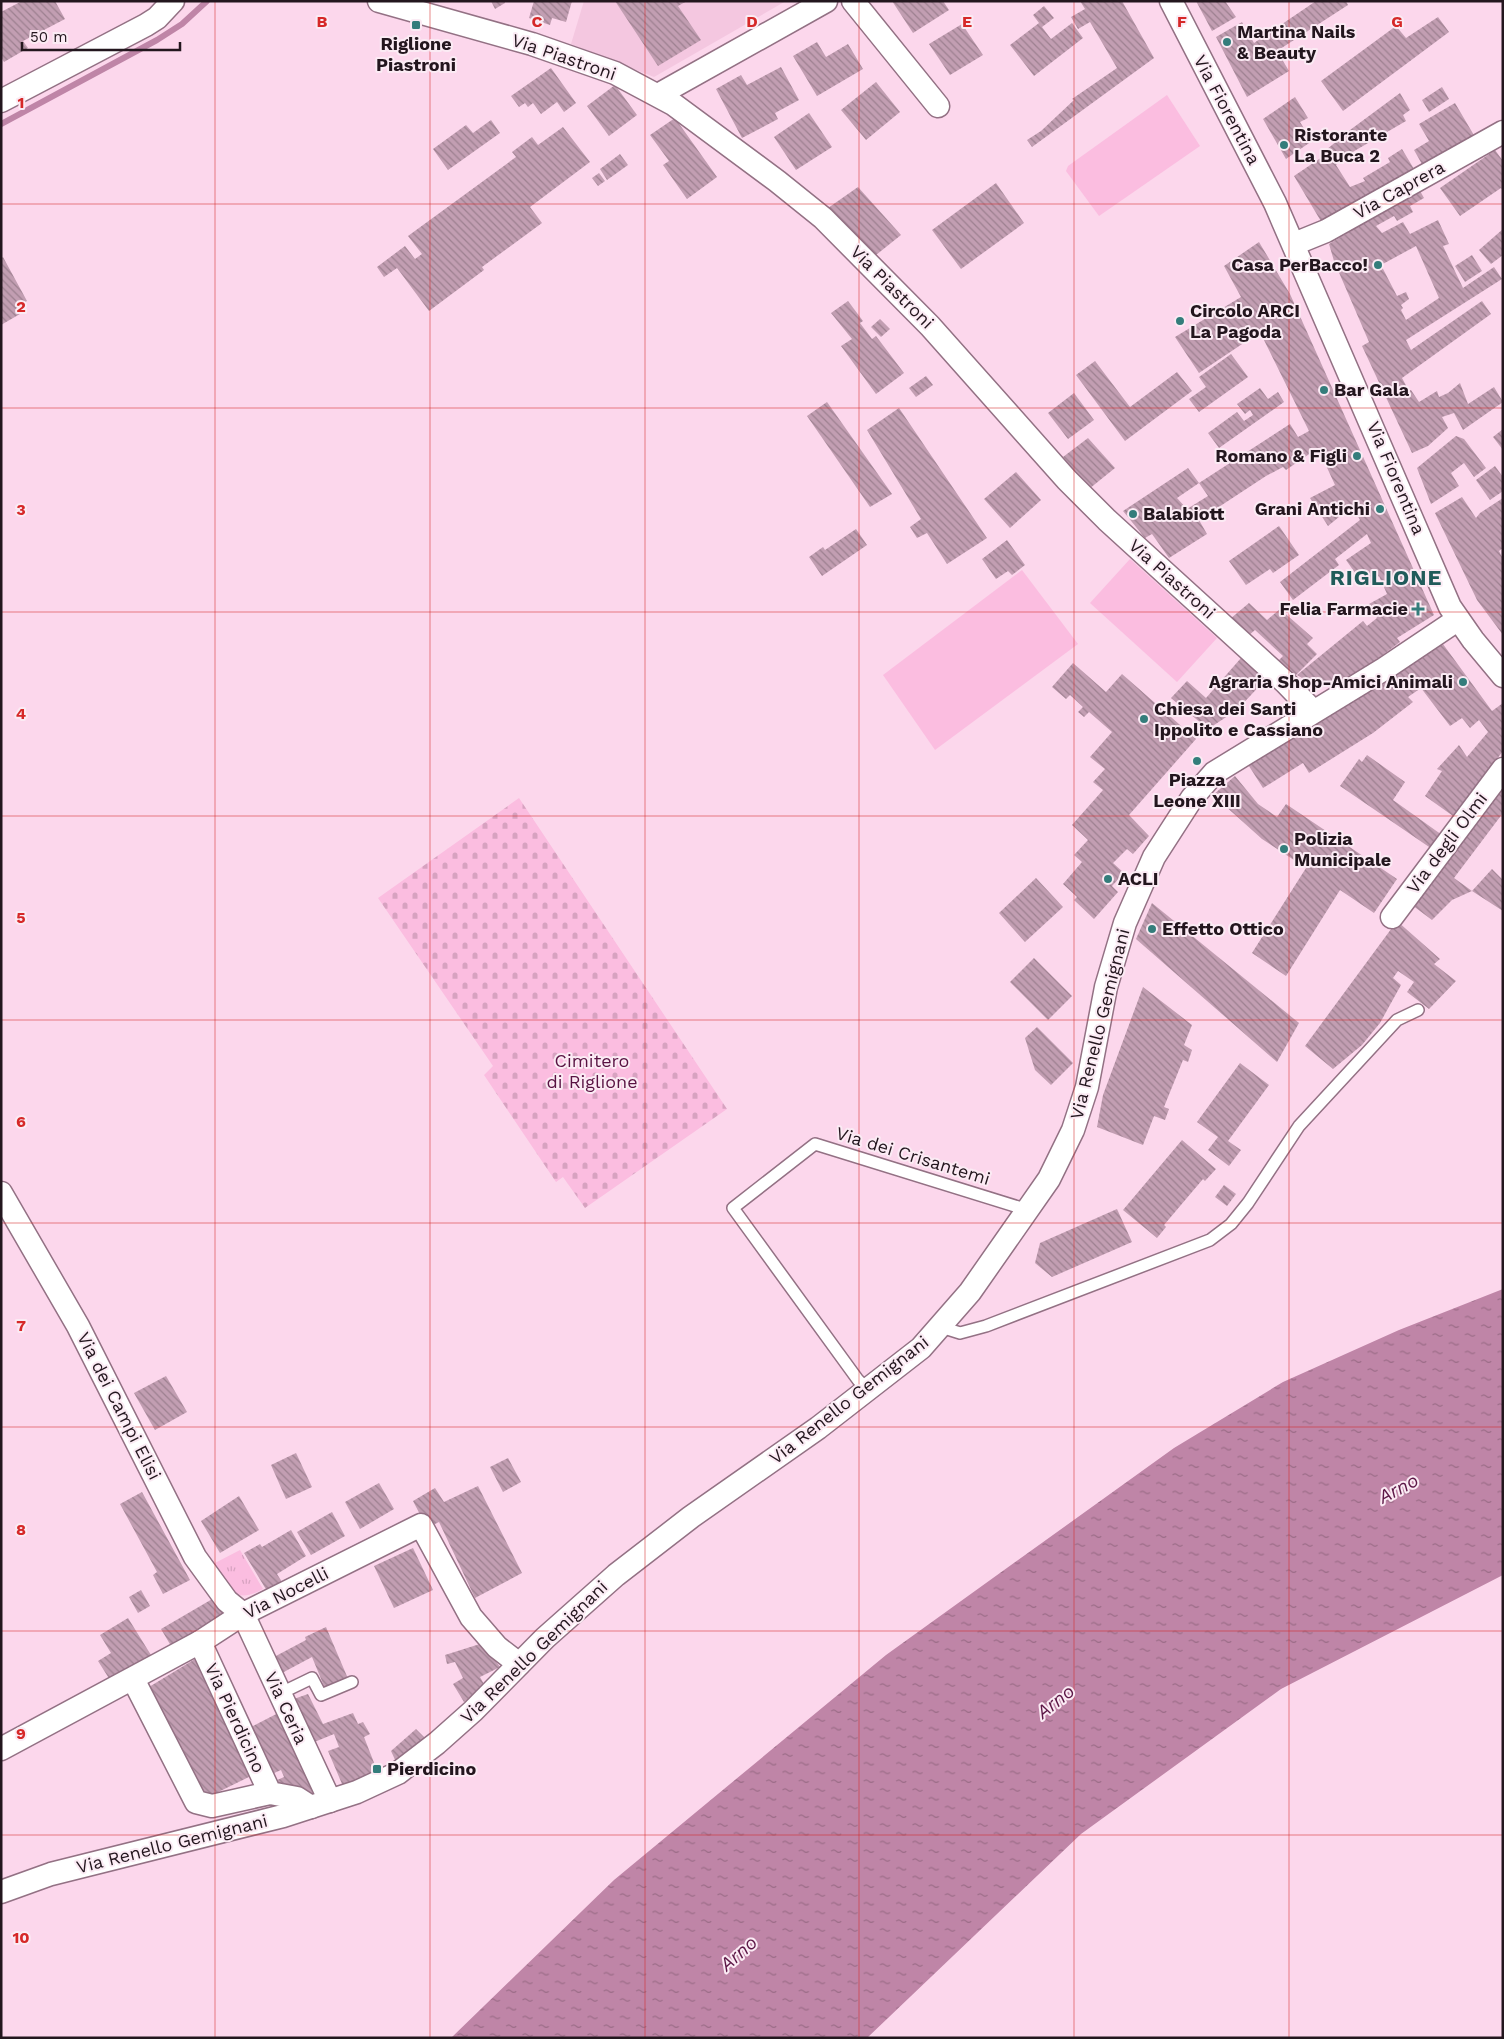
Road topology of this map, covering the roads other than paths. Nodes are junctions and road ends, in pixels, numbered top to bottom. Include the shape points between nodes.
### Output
1 (173, 1) edge
2 (379, 1) edge
3 (826, 1) edge
4 (853, 1) edge
5 (1170, 1) edge
6 (658, 95) junction
7 (1, 101) edge
8 (938, 106) dead end
9 (1503, 132) edge
10 (1294, 244) junction
11 (1457, 620) junction
12 (1503, 676) edge
13 (1314, 711) junction
14 (1503, 769) edge
15 (1392, 917) dead end
16 (1418, 1010) dead end
17 (1, 1193) edge
18 (1028, 1210) junction
19 (941, 1327) junction
20 (867, 1389) junction
21 (244, 1614) junction
22 (200, 1642) junction
23 (519, 1664) junction
24 (134, 1679) junction
25 (352, 1682) dead end
26 (279, 1694) junction
27 (1, 1749) edge
28 (270, 1793) junction
29 (320, 1804) junction
30 (1, 1892) edge

1 - 7 street via 146,25
2 - 6 street, Via Piastroni via 532,44 596,66
3 - 6 street
4 - 8 street
5 - 10 street, Via Fiorentina via 1243,137
6 - 13 street, Via Piastroni via 777,180 823,218 930,326 1107,520
9 - 10 street, Via Caprera via 1326,231
10 - 11 street, Via Fiorentina
11 - 12 street, Via Fiorentina
11 - 13 street, Via Renello Gemignani via 1392,665
13 - 18 street, Via Renello Gemignani via 1214,773 1198,803 1154,857 1124,923 1106,987 1078,1117 1049,1179
14 - 15 street, Via degli Olmi
16 - 19 lane via 1397,1020 1299,1126 1248,1203 1231,1224 1210,1240 986,1326 960,1333
17 - 21 street, Via dei Campi Elisi via 83,1335 195,1556 227,1601
18 - 19 street, Via Renello Gemignani
18 - 20 lane, Via dei Crisantemi via 815,1144 734,1208
19 - 20 street, Via Renello Gemignani via 921,1348
20 - 23 street, Via Renello Gemignani via 616,1575
21 - 22 street, Via Nocelli
21 - 23 street, Via Nocelli via 421,1525 471,1617 497,1647
21 - 26 street, Via Ceria
22 - 24 street, Via Nocelli
22 - 28 street, Via Pierdicino
23 - 29 street, Via Renello Gemignani via 445,1737 398,1773
24 - 27 street, Via Nocelli
24 - 28 street, Via Pierdicino via 196,1802 212,1806
25 - 26 lane via 321,1695 312,1678
26 - 29 street, Via Ceria
28 - 29 street, Via Pierdicino
29 - 30 street, Via Renello Gemignani via 51,1874

